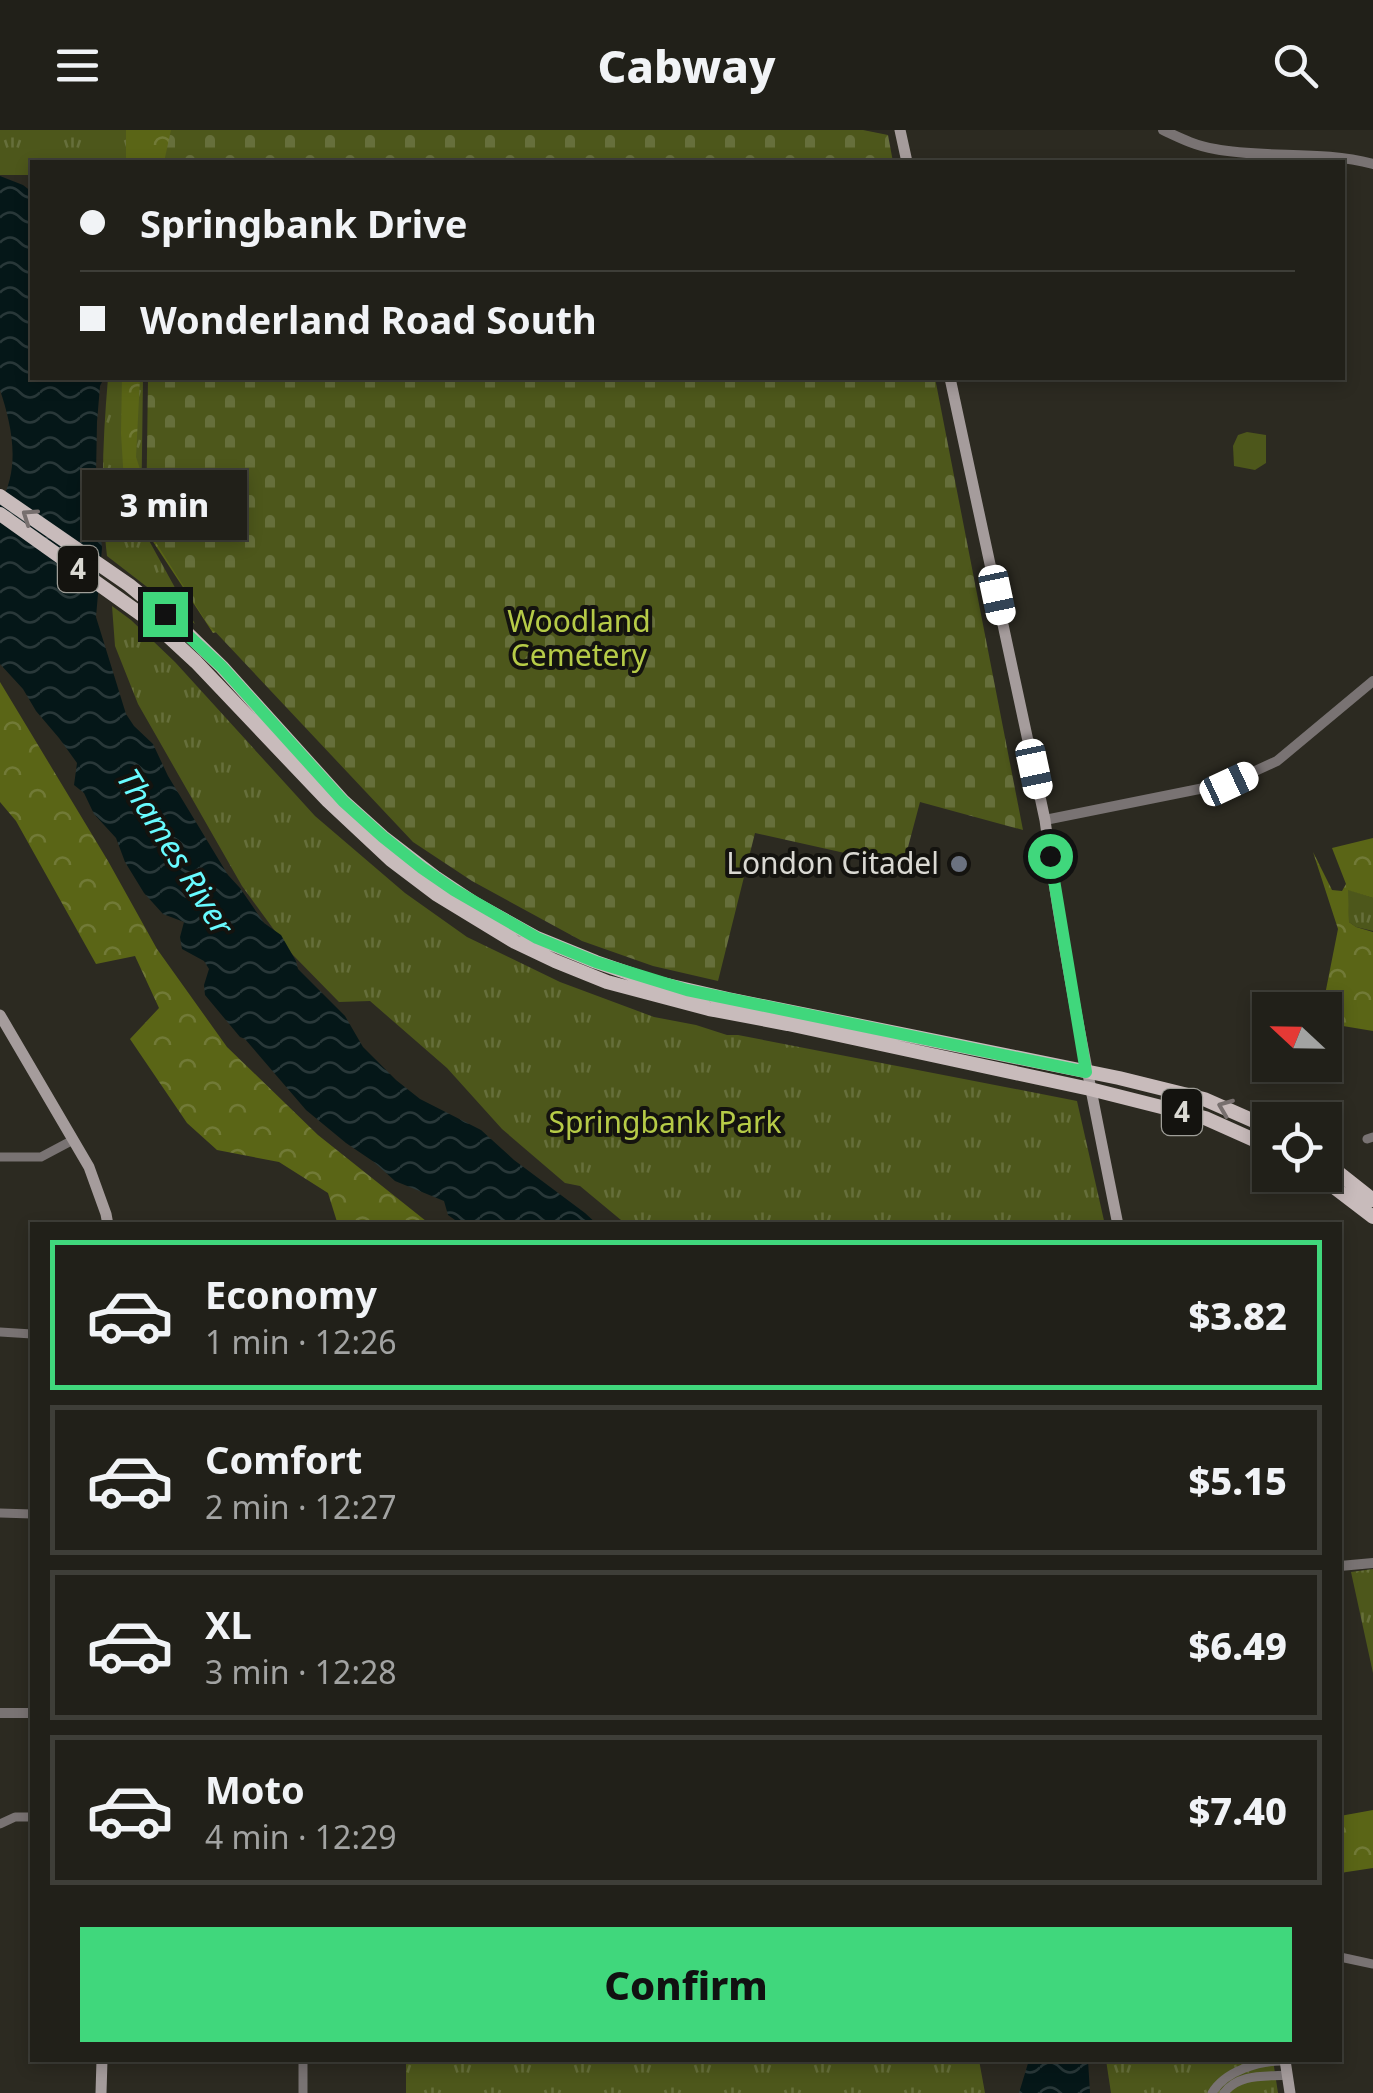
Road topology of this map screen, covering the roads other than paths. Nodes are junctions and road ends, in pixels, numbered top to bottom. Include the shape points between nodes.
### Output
1 (900, 130) edge
2 (1163, 130) edge
3 (907, 160) edge
4 (1373, 164) edge
5 (950, 380) edge
6 (0, 496) edge
7 (0, 514) edge
8 (160, 619) junction
9 (1373, 681) edge
10 (1045, 820) junction
11 (0, 1015) edge
12 (1086, 1072) junction
13 (1090, 1090) junction
14 (1252, 1120) edge
15 (1252, 1139) edge
16 (73, 1140) junction
17 (0, 1158) edge
18 (1342, 1175) edge
19 (1340, 1192) edge
20 (1373, 1200) edge
21 (1373, 1217) edge
22 (107, 1222) edge
23 (1117, 1222) edge
24 (0, 1332) edge
25 (30, 1334) edge
26 (0, 1513) edge
27 (30, 1514) edge
28 (1373, 1562) edge
29 (1342, 1566) edge
30 (0, 1713) edge
31 (30, 1713) edge
32 (30, 1816) edge
33 (0, 1824) edge
34 (1342, 1957) edge
35 (1373, 1964) edge
36 (102, 2062) edge
37 (303, 2062) edge
38 (1268, 2062) edge
39 (1285, 2062) edge
40 (1287, 2075) junction
41 (101, 2093) edge
42 (303, 2093) edge
43 (1212, 2093) edge
44 (1224, 2093) edge
45 (1290, 2093) edge

1 - 3 main road
2 - 4 street via 1213,149
5 - 10 main road
8 -> 6 main road via 90,557
7 - 8 main road, 4
8 - 12 main road, 4 via 222,667 383,837 448,886 537,938 687,990
8 - 13 main road, 4 via 372,843 436,894 515,942 608,982 709,1009
9 - 10 street via 1276,761 1229,784
10 - 12 main road
11 - 16 main road
12 - 13 main road
14 -> 12 main road, 4 via 1204,1098
13 - 15 main road, 4 via 1205,1118
13 - 23 main road
16 - 17 street via 41,1157
16 - 22 main road
18 - 20 main road
19 - 21 main road
24 - 25 street
26 - 27 street
28 - 29 street
30 - 31 street
32 - 33 street
34 - 35 street
36 - 41 main road
37 - 42 street
38 - 43 street via 1218,2082
39 - 40 main road
40 - 44 street via 1244,2078
40 - 45 main road

